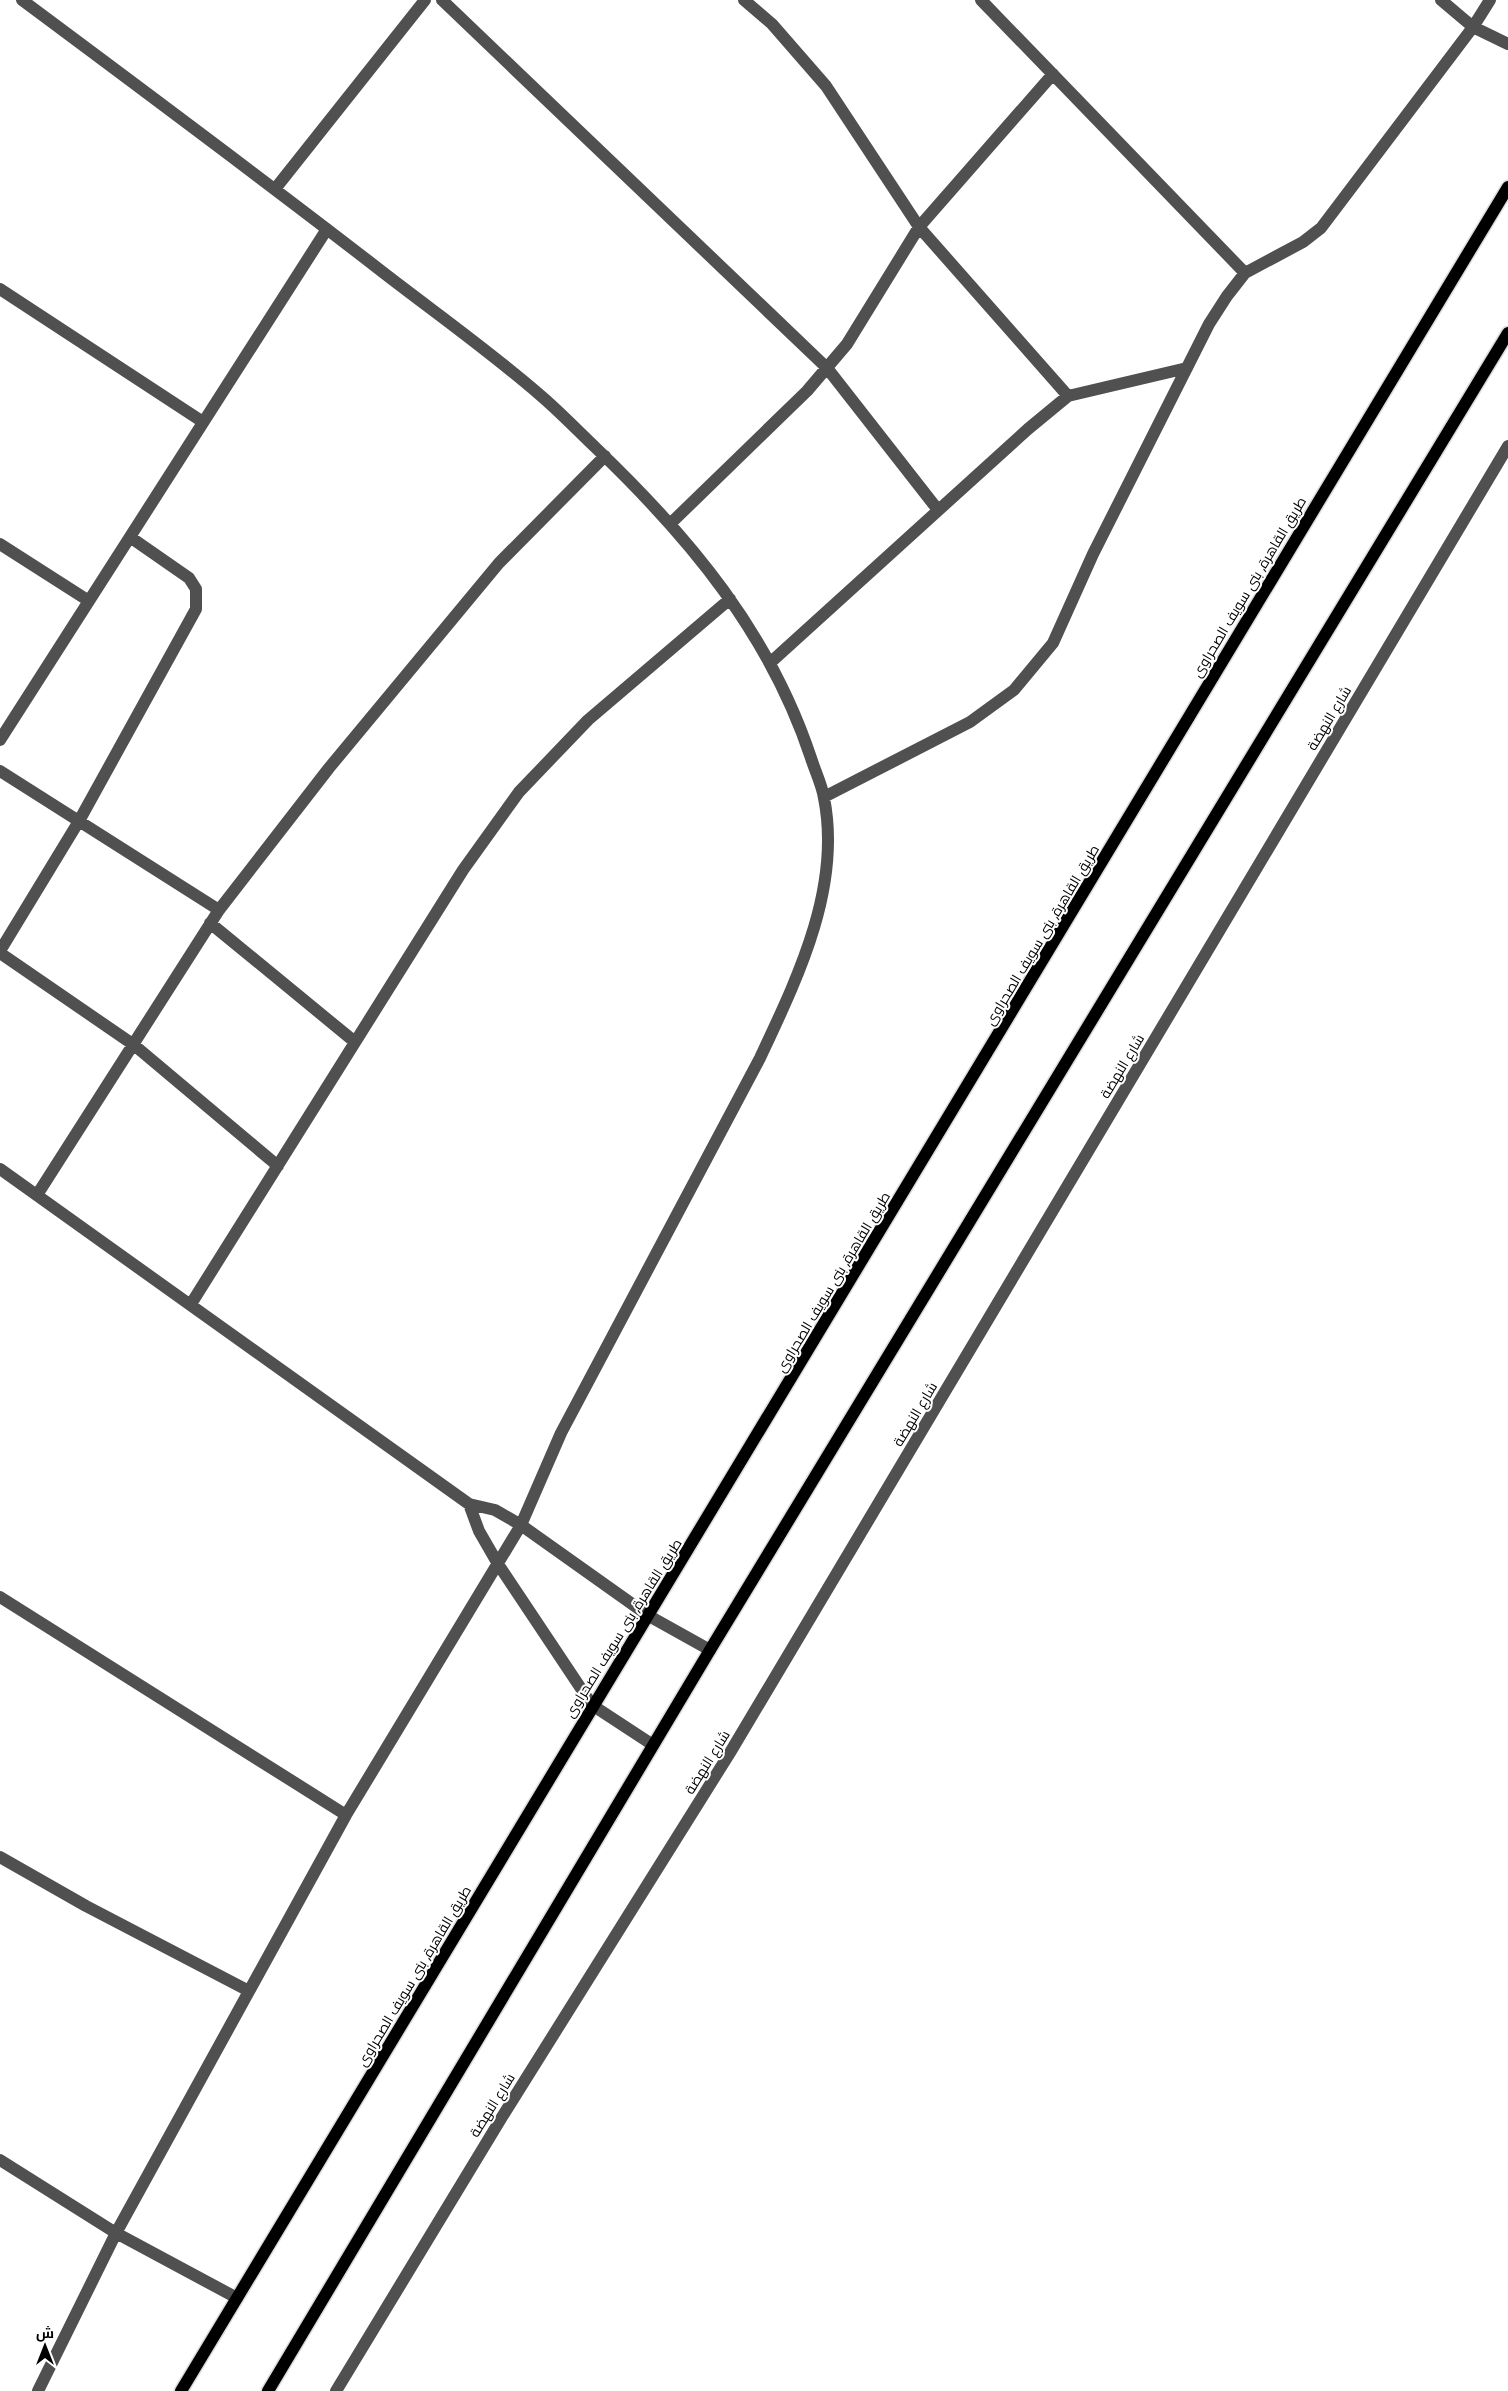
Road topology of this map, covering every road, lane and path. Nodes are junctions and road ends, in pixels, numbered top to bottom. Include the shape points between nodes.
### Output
1 (22, 0) edge
2 (425, 0) edge
3 (442, 0) edge
4 (744, 0) edge
5 (981, 0) edge
6 (1442, 0) edge
7 (1490, 0) edge
8 (1473, 27) junction
9 (1508, 44) edge
10 (1053, 74) junction
11 (1508, 187) edge
12 (275, 189) junction
13 (919, 227) junction
14 (327, 229) junction
15 (1245, 273) junction
16 (0, 289) edge
17 (1508, 333) edge
18 (827, 368) junction
19 (1187, 368) junction
20 (1068, 396) junction
21 (204, 422) junction
22 (1508, 446) edge
23 (604, 456) junction
24 (938, 510) junction
25 (670, 524) junction
26 (130, 537) junction
27 (0, 544) edge
28 (730, 599) junction
29 (89, 602) junction
30 (771, 662) junction
31 (0, 740) edge
32 (0, 771) edge
33 (824, 797) junction
34 (79, 820) junction
35 (219, 910) junction
36 (210, 923) junction
37 (0, 952) edge
38 (355, 1042) junction
39 (134, 1045) junction
40 (278, 1166) junction
41 (0, 1169) edge
42 (37, 1195) junction
43 (191, 1304) junction
44 (469, 1504) junction
45 (521, 1525) junction
46 (498, 1564) junction
47 (0, 1597) edge
48 (649, 1616) junction
49 (710, 1650) junction
50 (592, 1705) junction
51 (653, 1746) junction
52 (346, 1814) junction
53 (0, 1857) edge
54 (249, 1991) junction
55 (0, 2160) edge
56 (116, 2233) junction
57 (237, 2298) junction
58 (38, 2391) edge
59 (181, 2391) edge
60 (268, 2391) edge
61 (336, 2391) edge

1 - 12 street
2 - 12 street
3 - 18 street
4 - 13 street via 772,24 826,86
5 - 10 street
6 - 8 street
7 - 8 street
8 - 9 street
8 - 15 street via 1321,228 1303,242
10 - 13 street
10 - 15 street
11 - 48 main road, طريق القاهرة, بنى سويف الصحراوى
12 - 14 street
13 - 18 street via 846,344
13 - 20 street
14 - 21 street
14 - 23 street via 541,395
15 - 19 street via 1226,296
16 - 21 street
17 - 49 main road
18 - 24 street
18 - 25 street
19 - 20 street
19 - 33 street via 1093,554 1053,643 1014,690 970,722
20 - 24 street
21 - 26 street
22 - 61 street, شارع النهضة via 736,1743 502,2117
23 - 25 street
23 - 35 street via 499,563 329,768
24 - 30 street
25 - 28 street
26 - 29 street
26 - 34 street via 189,578 196,590 196,609
27 - 29 street
28 - 30 street
28 - 38 street via 588,720 519,792 463,870
29 - 31 street
30 - 33 street via 798,720
32 - 34 street
33 - 45 street via 828,832 824,888 813,931 789,997 760,1058 561,1433
34 - 35 street
34 - 37 street
35 - 36 street
36 - 38 street
36 - 39 street
37 - 39 street
38 - 40 street
39 - 40 street
39 - 42 street
40 - 43 street
41 - 42 street
42 - 43 street
43 - 44 street
44 - 45 street via 495,1510
44 - 46 street
45 - 46 street
45 - 48 street
46 - 50 street
46 - 52 street
47 - 52 street
48 - 49 street
48 - 50 main road, طريق القاهرة, بنى سويف الصحراوى
49 - 51 main road
50 - 51 street
50 - 57 main road, طريق القاهرة, بنى سويف الصحراوى
51 - 60 main road
52 - 54 street
53 - 54 street
54 - 56 street
55 - 56 street
56 - 57 street
56 - 58 street
57 - 59 main road, طريق القاهرة, بنى سويف الصحراوى

